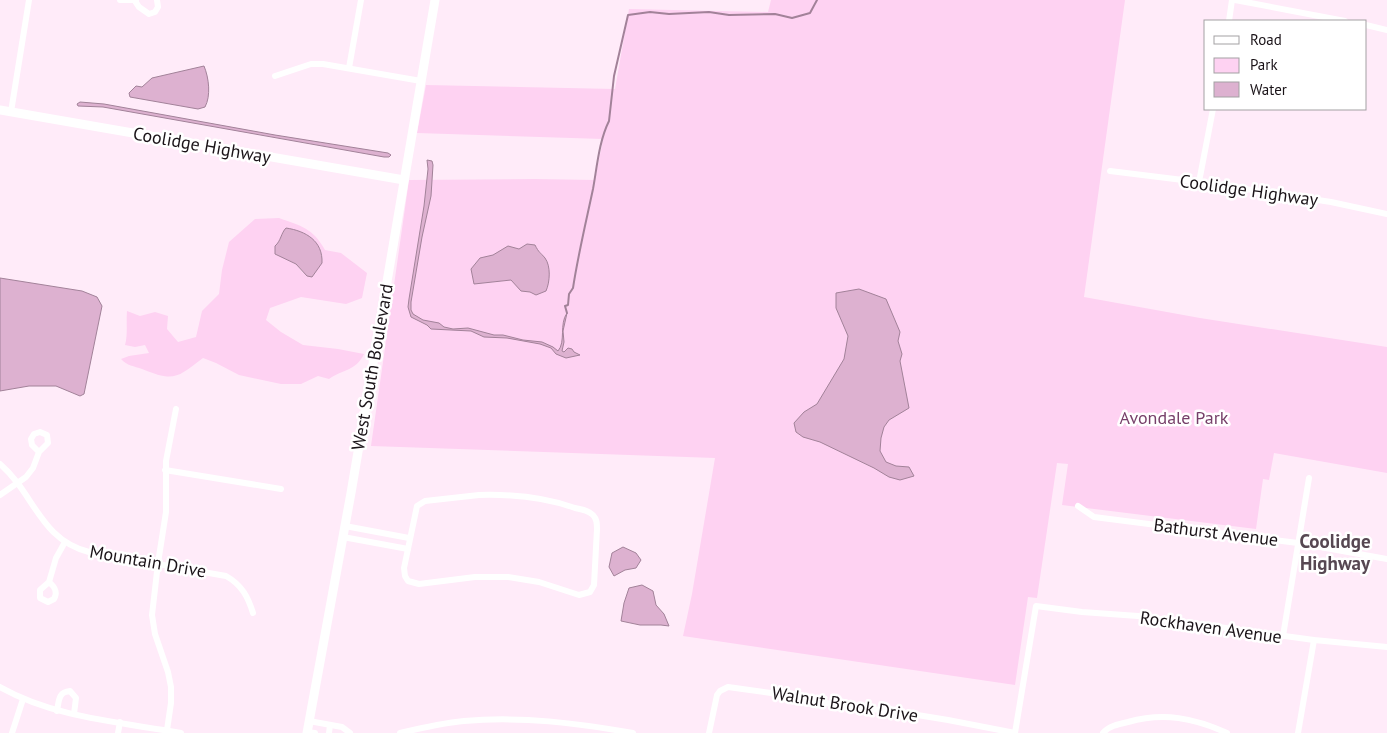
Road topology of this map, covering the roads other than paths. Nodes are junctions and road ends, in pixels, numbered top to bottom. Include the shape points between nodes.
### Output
1 (29, 0) edge
2 (120, 0) edge
3 (157, 0) edge
4 (361, 0) edge
5 (435, 0) edge
6 (1234, 0) edge
7 (136, 1) edge
8 (1228, 20) edge
9 (1340, 20) edge
10 (1367, 25) edge
11 (1387, 30) edge
12 (349, 68) junction
13 (275, 76) dead end
14 (421, 81) junction
15 (0, 110) edge
16 (1213, 110) edge
17 (10, 112) junction
18 (1110, 172) dead end
19 (404, 180) junction
20 (1200, 182) junction
21 (1387, 214) edge
22 (176, 409) dead end
23 (39, 452) dead end
24 (0, 464) edge
25 (165, 470) junction
26 (1309, 478) dead end
27 (18, 483) junction
28 (281, 489) dead end
29 (0, 495) edge
30 (1078, 506) dead end
31 (345, 526) junction
32 (343, 537) junction
33 (409, 538) junction
34 (65, 542) junction
35 (1298, 543) junction
36 (408, 549) junction
37 (1387, 559) edge
38 (158, 563) junction
39 (49, 582) dead end
40 (253, 614) dead end
41 (1283, 636) junction
42 (1314, 640) junction
43 (1387, 647) edge
44 (0, 687) edge
45 (23, 699) junction
46 (57, 711) junction
47 (74, 714) junction
48 (309, 720) junction
49 (120, 722) junction
50 (330, 724) junction
51 (167, 730) junction
52 (1214, 730) edge
53 (1104, 732) edge
54 (12, 733) edge
55 (118, 733) edge
56 (181, 733) edge
57 (310, 733) edge
58 (329, 733) edge
59 (350, 733) edge
60 (400, 733) edge
61 (633, 733) edge
62 (709, 733) edge
63 (1015, 733) edge
64 (1227, 733) edge
65 (1298, 733) edge

1 - 17 street
2 - 7 street
3 - 7 street via 158,7 149,14
4 - 12 street
5 - 14 main road, West South Boulevard
6 - 8 street
6 - 9 street
10 - 11 street
12 - 13 street via 311,64
12 - 14 street
14 - 19 main road, West South Boulevard
15 - 17 main road, Coolidge Highway
16 - 20 street
17 - 19 main road, Coolidge Highway
18 - 20 street, Coolidge Highway
19 - 31 main road, West South Boulevard
20 - 21 street, Coolidge Highway
22 - 25 street
23 - 27 street via 33,468
24 - 27 street, Mountain Drive
25 - 28 street
25 - 38 street via 166,512
26 - 35 street
27 - 29 street
27 - 34 street, Mountain Drive via 54,534
30 - 35 street, Bathurst Avenue via 1094,517
31 - 32 main road, West South Boulevard
31 - 33 street
32 - 36 street
32 - 48 main road, West South Boulevard
33 - 36 street
33 - 36 street via 415,510 424,502 503,495 556,502 589,512 597,520 594,585 587,594 579,595 539,582 508,577 415,584 408,581 404,573
34 - 38 street, Mountain Drive via 89,552
34 - 39 street
35 - 37 street, Bathurst Avenue
35 - 41 street
38 - 40 street, Mountain Drive via 232,579 245,593
38 - 51 street via 152,621 171,686
41 - 42 street, Rockhaven Avenue
41 - 63 street, Rockhaven Avenue via 1036,606
42 - 43 street, Rockhaven Avenue
42 - 65 street
44 - 45 street
45 - 46 street
45 - 54 street
46 - 47 street
46 - 47 street via 60,695 70,691 76,698
47 - 49 street
48 - 50 street
48 - 57 main road, West South Boulevard
49 - 51 street
49 - 55 street
50 - 58 street
50 - 59 street
51 - 56 street
52 - 53 street via 1184,718 1158,716 1126,722
52 - 64 street
60 - 61 street via 441,724 490,720 562,722
62 - 63 street, Walnut Brook Drive via 717,695 728,687

